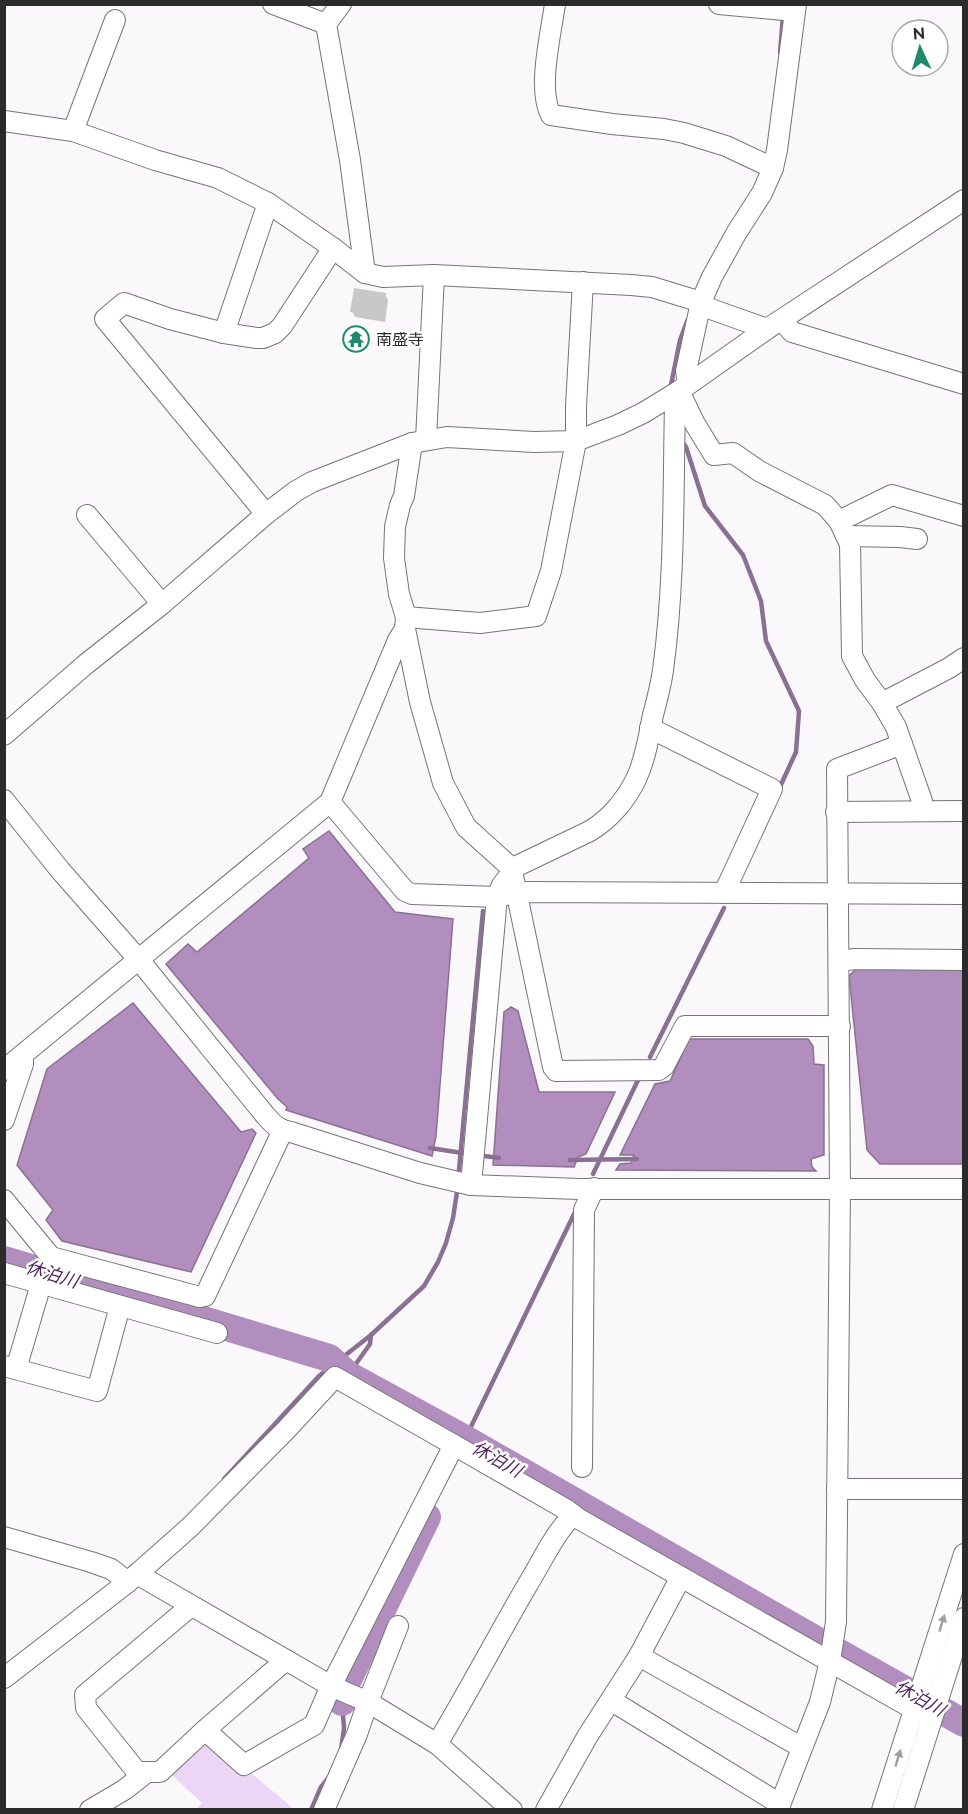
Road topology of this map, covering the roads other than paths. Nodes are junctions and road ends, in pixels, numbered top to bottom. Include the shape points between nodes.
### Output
1 (273, 4) edge
2 (341, 4) edge
3 (555, 4) edge
4 (719, 4) edge
5 (796, 8) edge
6 (115, 20) dead end
7 (326, 24) junction
8 (4, 120) edge
9 (73, 132) junction
10 (772, 168) junction
11 (963, 200) edge
12 (268, 203) junction
13 (333, 248) junction
14 (365, 273) junction
15 (434, 275) junction
16 (583, 282) junction
17 (701, 302) junction
18 (774, 325) junction
19 (224, 333) junction
20 (963, 384) edge
21 (684, 387) junction
22 (576, 441) junction
23 (419, 442) junction
24 (266, 514) junction
25 (87, 515) dead end
26 (963, 516) edge
27 (843, 528) junction
28 (917, 539) dead end
29 (162, 604) junction
30 (406, 623) junction
31 (963, 658) edge
32 (882, 703) junction
33 (651, 728) junction
34 (4, 735) edge
35 (902, 744) junction
36 (4, 800) edge
37 (330, 802) junction
38 (922, 811) junction
39 (963, 811) edge
40 (836, 812) junction
41 (512, 871) junction
42 (518, 892) junction
43 (724, 893) junction
44 (838, 893) junction
45 (963, 894) edge
46 (497, 897) junction
47 (139, 960) junction
48 (963, 960) edge
49 (839, 961) junction
50 (840, 1026) junction
51 (22, 1056) junction
52 (4, 1070) edge
53 (4, 1120) edge
54 (283, 1131) junction
55 (471, 1185) junction
56 (594, 1188) junction
57 (963, 1189) edge
58 (840, 1190) junction
59 (4, 1200) edge
60 (4, 1273) edge
61 (41, 1284) junction
62 (120, 1306) junction
63 (217, 1333) dead end
64 (10, 1368) edge
65 (454, 1445) junction
66 (582, 1467) dead end
67 (963, 1489) edge
68 (837, 1490) junction
69 (573, 1515) junction
70 (4, 1537) edge
71 (963, 1554) edge
72 (681, 1577) junction
73 (132, 1578) junction
74 (191, 1606) junction
75 (963, 1618) edge
76 (398, 1626) dead end
77 (832, 1651) junction
78 (639, 1656) junction
79 (285, 1660) junction
80 (4, 1678) edge
81 (932, 1683) junction
82 (331, 1686) junction
83 (612, 1701) junction
84 (368, 1702) junction
85 (922, 1713) junction
86 (205, 1730) junction
87 (437, 1744) junction
88 (801, 1747) junction
89 (147, 1772) junction
90 (779, 1807) edge
91 (90, 1809) edge
92 (324, 1809) edge
93 (512, 1809) edge
94 (546, 1809) edge
95 (882, 1809) edge
96 (903, 1809) edge

1 - 7 street
2 - 7 street
3 - 10 street via 546,64 545,96 551,115 684,133 726,146
4 - 5 street
5 - 10 street
6 - 9 street
7 - 14 street
8 - 9 street
9 - 12 street via 218,178
10 - 17 street
11 - 18 street
12 - 13 street
12 - 19 street
13 - 14 street
13 - 19 street via 275,333 263,338
14 - 15 street via 383,277
15 - 16 street
15 - 23 street
16 - 17 street via 652,287
16 - 22 street
17 - 18 street via 708,309
17 - 21 street
18 - 20 street
18 - 21 street
19 - 24 street via 124,303 105,319
21 - 22 street via 643,413
21 - 27 street via 695,424 714,455 733,453 825,505
21 - 33 street via 675,405 672,573 663,671
22 - 23 street via 447,437
22 - 30 street via 551,572 536,616 480,623
23 - 24 street via 312,482
23 - 30 street via 395,527 394,558
24 - 29 street
25 - 29 street
26 - 27 street via 892,495
27 - 28 street
27 - 32 street via 850,544 852,656
29 - 34 street
30 - 37 street
30 - 41 street via 420,702 443,783 466,827
31 - 32 street
32 - 35 street
33 - 41 street via 637,777 611,815 590,831
33 - 43 street via 772,789
35 - 38 street
35 - 40 street via 837,769
36 - 47 street
37 - 46 street via 405,891
37 - 47 street
38 - 39 street
38 - 40 street
40 - 44 street
41 - 42 street
41 - 46 street
42 - 43 street
42 - 46 street
42 - 50 street via 556,1071 659,1070 685,1026
43 - 44 street
44 - 45 street
44 - 49 street
46 - 55 street
47 - 51 street
47 - 54 street via 274,1126
48 - 49 street
49 - 50 street
50 - 58 street
51 - 52 street
51 - 53 street via 23,1064
54 - 55 street
54 - 59 street via 205,1296 51,1257
55 - 56 street
56 - 58 street
56 - 66 street via 584,1210
57 - 58 street
58 - 68 street
60 - 61 street
61 - 62 street
61 - 64 street
62 - 63 street
62 - 64 street via 97,1391
65 - 69 street
65 - 73 street via 335,1377 190,1527
65 - 82 street
67 - 68 street
68 - 77 street via 836,1622
69 - 72 street
69 - 87 street via 548,1551
70 - 73 street
81 -> 71 street
72 - 77 street
72 - 78 street
73 - 74 street
73 - 80 street
74 - 79 street
74 - 89 street via 85,1695 86,1708 129,1763 137,1772
75 - 81 street
76 - 84 street
77 - 85 street
77 - 88 street via 820,1702
78 - 83 street
78 - 88 street
79 - 82 street
79 - 86 street
81 - 85 street
82 - 84 street
82 - 86 street via 314,1725 244,1765
83 - 90 street
83 - 94 street
84 - 87 street
84 - 92 street
95 -> 85 street
85 - 96 street
86 - 89 street via 159,1772
87 - 93 street
88 - 90 street
89 - 91 street

